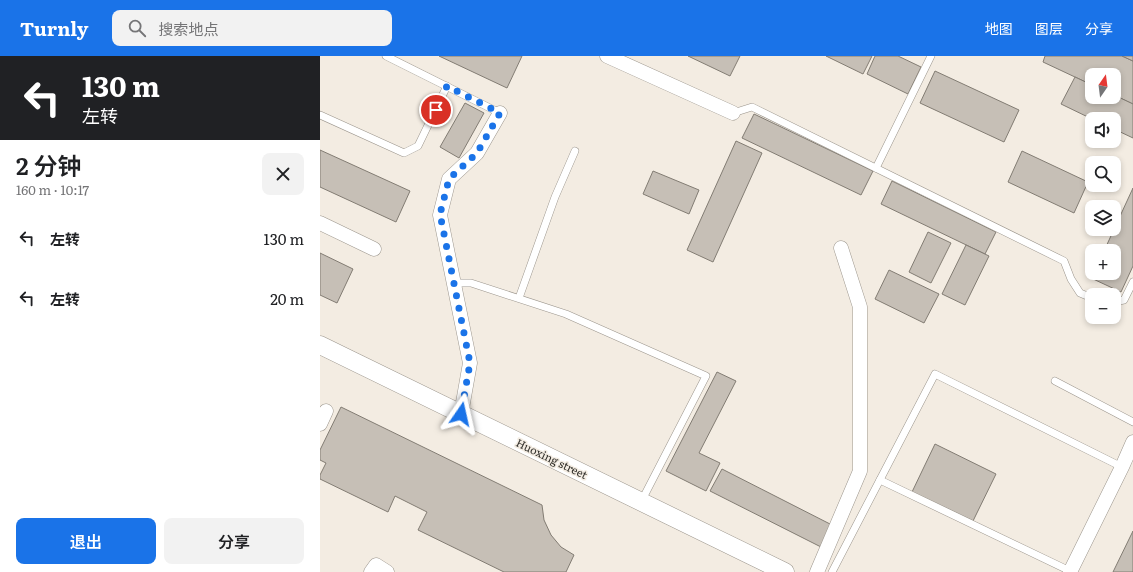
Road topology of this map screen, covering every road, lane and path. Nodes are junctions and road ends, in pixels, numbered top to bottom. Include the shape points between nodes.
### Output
1 (386, 56) edge
2 (606, 56) edge
3 (931, 56) edge
4 (621, 59) edge
5 (447, 86) junction
6 (500, 113) joint
7 (732, 113) joint
8 (320, 115) edge
9 (575, 151) dead end
10 (876, 168) junction
11 (320, 223) edge
12 (841, 248) dead end
13 (374, 249) dead end
14 (454, 282) junction
15 (1133, 282) edge
16 (1085, 295) edge
17 (519, 298) junction
18 (1121, 301) edge
19 (320, 345) edge
20 (1055, 381) dead end
21 (326, 411) dead end
22 (461, 414) junction
23 (1133, 422) edge
24 (320, 424) edge
25 (1133, 442) edge
26 (1122, 466) junction
27 (880, 480) junction
28 (641, 502) junction
29 (371, 572) edge
30 (387, 572) edge
31 (784, 572) edge
32 (817, 572) edge
33 (832, 572) edge
34 (1070, 572) edge

1 - 5 lane
2 - 4 street
3 - 10 lane
4 - 7 street
5 - 6 lane
5 - 8 lane via 418,146 404,152
6 - 14 street via 477,153 449,179 440,214
7 - 10 lane via 752,107
9 - 17 lane via 555,197
10 - 16 lane via 1064,261 1070,279 1080,293
11 - 13 street
12 - 32 street via 860,307 860,471
14 - 17 lane via 471,283
14 - 22 street via 470,363
15 - 18 lane via 1124,300
17 - 28 lane via 566,314 706,376
19 - 22 street, Huoxing street
20 - 23 lane
21 - 24 street
22 - 28 street, Huoxing street
25 - 26 street
26 - 27 lane via 935,374
26 - 34 street
27 - 33 lane
27 - 34 lane
28 - 31 street, Huoxing street
29 - 30 street via 376,565

